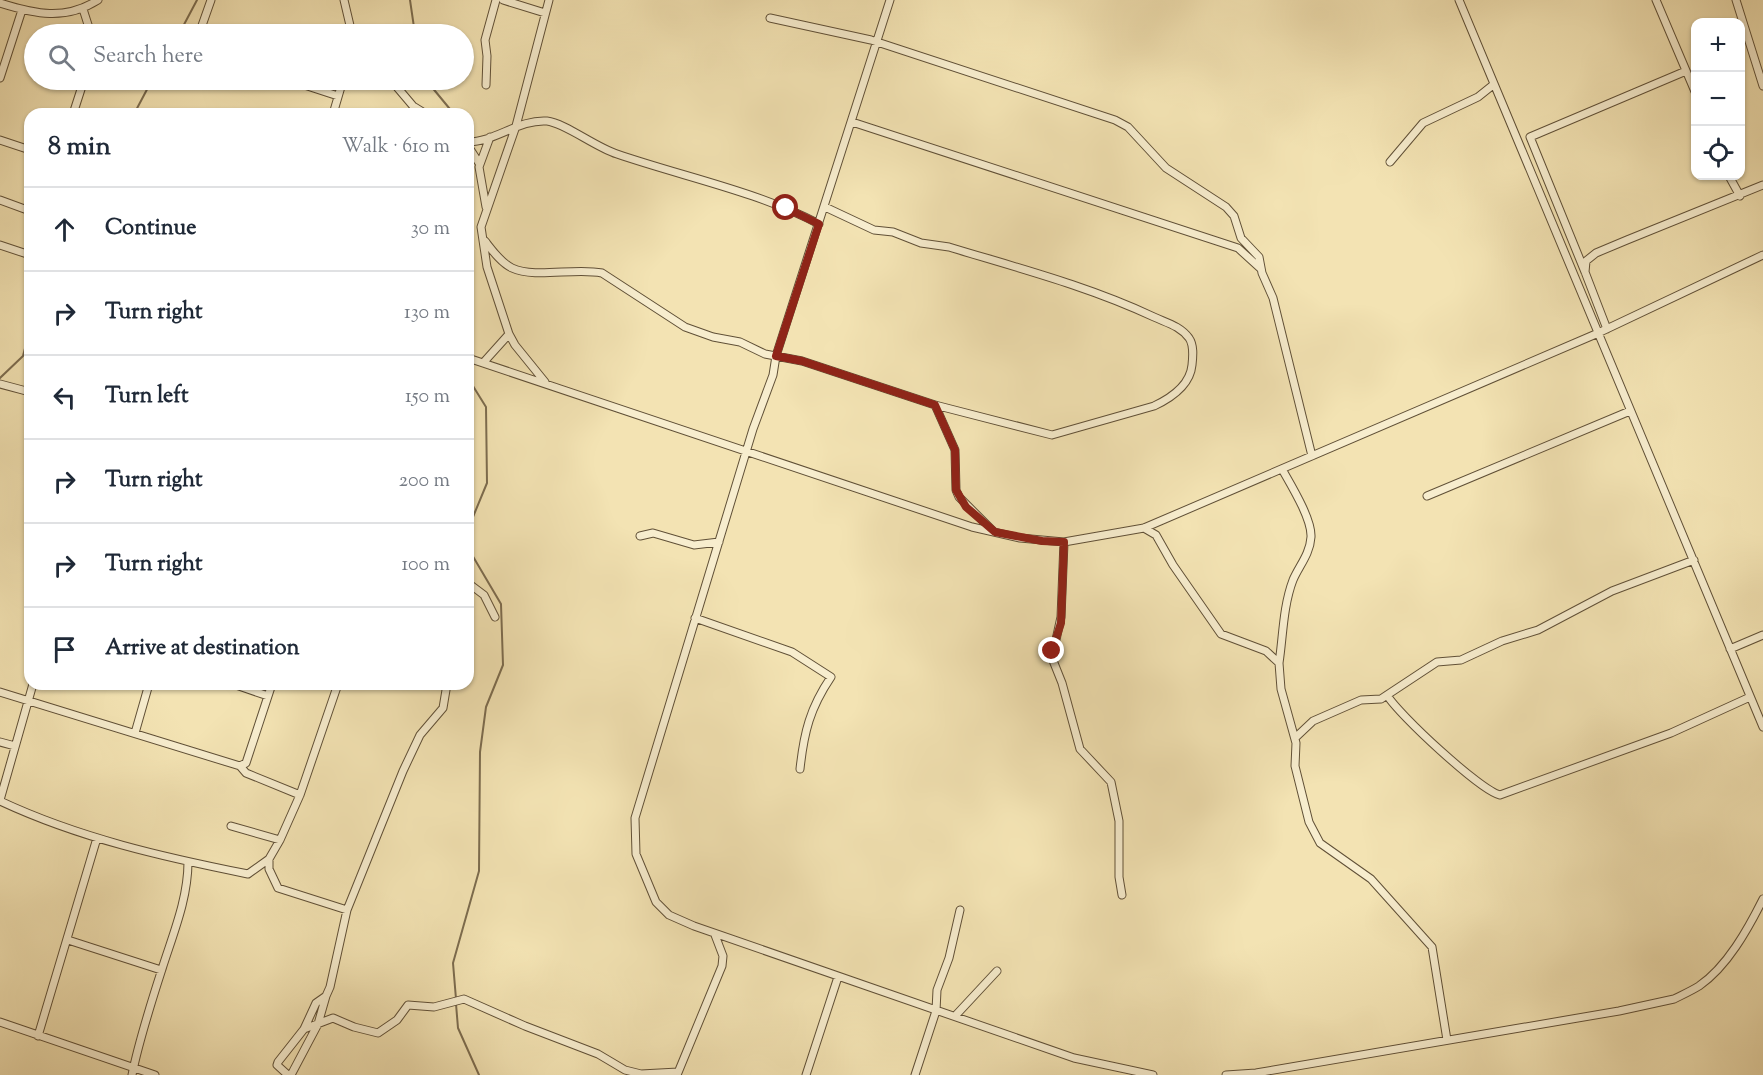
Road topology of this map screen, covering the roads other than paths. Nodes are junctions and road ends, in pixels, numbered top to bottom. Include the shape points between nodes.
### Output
1 (98, 0) edge
2 (211, 0) edge
3 (344, 0) edge
4 (496, 0) edge
5 (503, 0) edge
6 (549, 0) edge
7 (890, 0) edge
8 (1459, 0) edge
9 (1656, 0) edge
10 (1736, 0) edge
11 (0, 3) edge
12 (83, 9) junction
13 (22, 10) junction
14 (545, 13) junction
15 (770, 18) dead end
16 (88, 24) edge
17 (203, 24) edge
18 (350, 24) edge
19 (877, 42) junction
20 (1686, 71) junction
21 (0, 78) edge
22 (486, 84) dead end
23 (1691, 84) edge
24 (1493, 85) junction
25 (1763, 86) edge
26 (81, 90) edge
27 (319, 90) edge
28 (340, 90) edge
29 (399, 90) edge
30 (338, 96) junction
31 (75, 108) edge
32 (335, 108) edge
33 (416, 108) edge
34 (852, 122) junction
35 (516, 126) junction
36 (490, 137) junction
37 (0, 140) edge
38 (474, 141) edge
39 (24, 148) edge
40 (474, 154) edge
41 (1390, 162) dead end
42 (480, 163) junction
43 (1731, 180) edge
44 (1763, 184) edge
45 (1740, 196) junction
46 (0, 200) edge
47 (825, 207) junction
48 (24, 209) edge
49 (487, 209) junction
50 (819, 224) junction
51 (485, 241) junction
52 (0, 245) edge
53 (24, 253) edge
54 (1763, 255) edge
55 (1261, 269) junction
56 (1585, 272) junction
57 (1606, 329) junction
58 (509, 334) junction
59 (1596, 334) junction
60 (776, 356) junction
61 (474, 360) edge
62 (483, 363) junction
63 (0, 384) edge
64 (546, 384) junction
65 (24, 390) edge
66 (935, 405) junction
67 (1630, 411) junction
68 (747, 451) junction
69 (1312, 456) junction
70 (1282, 469) junction
71 (1427, 496) dead end
72 (1144, 528) junction
73 (995, 532) junction
74 (640, 536) dead end
75 (719, 542) junction
76 (1064, 542) junction
77 (1694, 560) junction
78 (474, 588) edge
79 (495, 617) dead end
80 (695, 618) junction
81 (1763, 635) edge
82 (1730, 649) junction
83 (1279, 663) junction
84 (31, 690) edge
85 (147, 690) edge
86 (250, 690) edge
87 (270, 690) edge
88 (336, 690) edge
89 (446, 690) edge
90 (0, 692) edge
91 (1387, 695) junction
92 (268, 696) junction
93 (1750, 697) junction
94 (28, 700) junction
95 (1763, 727) edge
96 (135, 733) junction
97 (1295, 738) junction
98 (0, 742) edge
99 (15, 746) junction
100 (240, 766) junction
101 (800, 769) dead end
102 (300, 795) junction
103 (0, 800) edge
104 (231, 826) dead end
105 (97, 838) junction
106 (280, 840) junction
107 (269, 859) junction
108 (188, 862) junction
109 (1122, 895) dead end
110 (1763, 899) edge
111 (347, 910) junction
112 (960, 910) dead end
113 (716, 935) junction
114 (68, 939) junction
115 (161, 970) junction
116 (998, 971) dead end
117 (838, 977) junction
118 (326, 996) junction
119 (936, 1011) junction
120 (956, 1015) junction
121 (0, 1022) edge
122 (318, 1024) junction
123 (304, 1029) junction
124 (38, 1036) junction
125 (1447, 1040) junction
126 (134, 1066) junction
127 (677, 1074) edge
128 (1257, 1074) edge
129 (132, 1075) edge
130 (155, 1075) edge
131 (289, 1075) edge
132 (806, 1075) edge
133 (915, 1075) edge
134 (1153, 1075) edge
135 (1226, 1075) edge

1 - 12 street
2 - 17 street
3 - 18 street
4 - 22 street via 485,40
5 - 14 street
6 - 14 street
7 - 19 street
8 - 24 street
9 - 20 street
10 - 25 street
11 - 13 street
12 - 13 street via 54,16
12 - 16 street
13 - 21 street
14 - 35 street
15 - 19 street
19 - 34 street
19 - 55 street via 992,77 1123,124 1166,168 1226,207 1234,216 1241,238 1259,257
20 - 23 street
20 - 56 street via 1530,137
24 - 41 street via 1478,97 1423,123
24 - 59 street
26 - 31 street
27 - 30 street
28 - 30 street
29 - 33 street
30 - 32 street
34 - 47 street
34 - 55 street via 1238,248
35 - 36 street
35 - 49 street
35 - 50 street via 554,123 600,148 714,183
36 - 38 street
36 - 42 street
37 - 39 street
40 - 42 street
42 - 49 street
43 - 45 street
44 - 45 street
45 - 56 street via 1596,253 1586,261
46 - 48 street
47 - 50 street
47 - 66 street via 874,230 949,247 1110,296 1178,326 1190,340 1193,352 1185,385 1167,400 1067,433 1052,435
49 - 51 street via 481,227
50 - 60 street
51 - 58 street via 487,267
51 - 60 street via 512,268 602,273 677,323
52 - 53 street
54 - 57 street
55 - 69 street via 1273,298
56 - 57 street
57 - 59 street
58 - 62 street
58 - 64 street
59 - 67 street
59 - 69 street
60 - 66 street
60 - 68 street
61 - 62 street
62 - 64 street
63 - 65 street
64 - 68 street
66 - 73 street via 955,450 959,497
67 - 71 street
67 - 77 street
68 - 73 street
68 - 75 street
69 - 70 street
70 - 72 street
70 - 83 street via 1311,535 1289,596
72 - 76 street
72 - 83 street via 1156,535 1218,631 1269,653
73 - 76 street
74 - 75 street via 653,533 694,544
75 - 80 street
76 - 109 street via 1061,617 1052,658 1080,749 1111,783 1119,821
77 - 82 street
77 - 91 street via 1612,591 1538,630 1461,660 1437,662
78 - 79 street
80 - 101 street via 792,652 831,677 815,702 803,738
80 - 113 street via 635,818 636,854 656,902 669,915
81 - 82 street
82 - 93 street
83 - 97 street via 1281,689
84 - 94 street
85 - 96 street
86 - 92 street
87 - 92 street
88 - 102 street
89 - 111 street via 443,708 420,735 403,771
90 - 94 street
91 - 93 street via 1411,724 1500,795 1671,733
91 - 97 street via 1358,700 1313,721
92 - 100 street via 246,763
93 - 95 street
94 - 96 street
94 - 99 street
96 - 100 street
97 - 125 street via 1295,766 1306,816 1320,843 1371,879 1432,947
98 - 99 street
99 - 103 street
100 - 102 street via 246,773
102 - 106 street
103 - 105 street via 39,819
104 - 106 street
105 - 108 street
105 - 114 street
106 - 107 street
107 - 108 street via 248,874
107 - 111 street via 278,888
108 - 115 street via 180,914
110 - 125 street via 1713,973 1699,986 1674,999
111 - 118 street
112 - 119 street via 937,990
113 - 117 street
113 - 127 street via 722,966
114 - 115 street
114 - 124 street
115 - 126 street
116 - 120 street
117 - 119 street
117 - 132 street
118 - 122 street
118 - 123 street via 316,1003
119 - 120 street
119 - 133 street
120 - 134 street via 1074,1058
121 - 124 street
122 - 123 street
122 - 127 street via 333,1018 378,1033 397,1020 408,1005 434,1007 464,999 598,1054 625,1070
122 - 131 street
123 - 131 street via 277,1065
124 - 126 street
125 - 128 street
126 - 129 street
126 - 130 street
128 - 135 street

